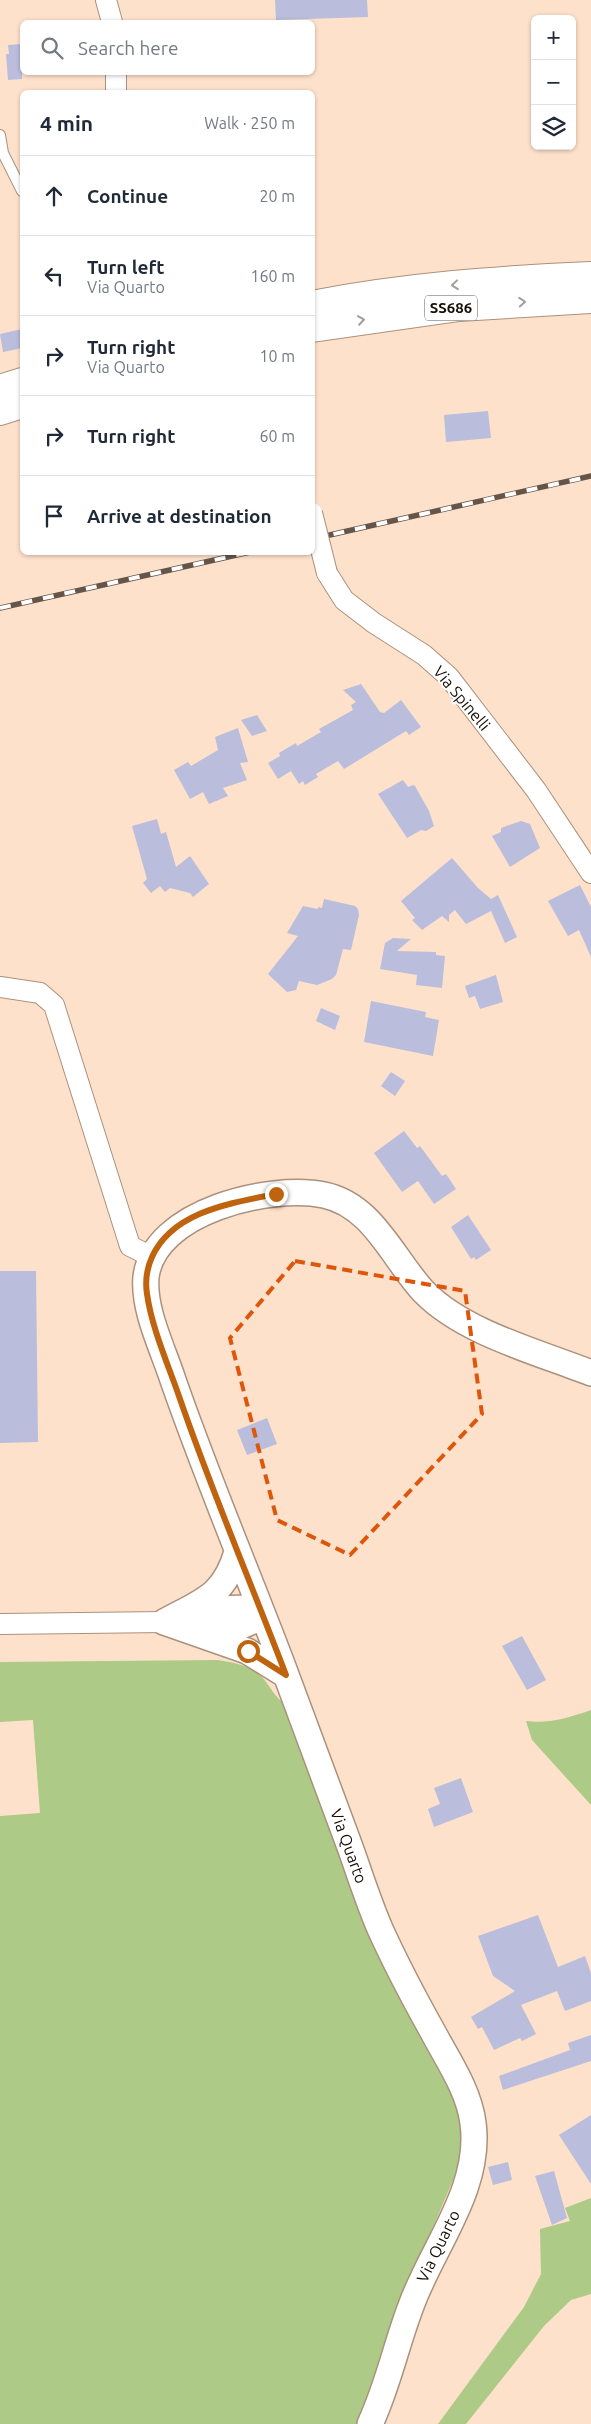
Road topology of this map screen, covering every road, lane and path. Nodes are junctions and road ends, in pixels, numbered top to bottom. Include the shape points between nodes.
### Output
1 (106, 0) edge
2 (111, 20) edge
3 (116, 75) edge
4 (116, 90) edge
5 (0, 134) edge
6 (20, 187) edge
7 (591, 276) edge
8 (591, 299) edge
9 (315, 305) edge
10 (315, 328) edge
11 (20, 383) edge
12 (0, 389) edge
13 (20, 405) edge
14 (0, 411) edge
15 (315, 526) edge
16 (591, 873) edge
17 (0, 987) edge
18 (152, 1257) junction
19 (591, 1373) edge
20 (237, 1552) junction
21 (263, 1615) junction
22 (178, 1621) junction
23 (0, 1624) edge
24 (286, 1675) junction
25 (370, 2424) edge

1 - 2 street
3 - 4 street
5 - 6 lane via 3,154
7 -> 9 highway, SS686 via 418,288
10 -> 8 highway, SS686 via 460,307
11 - 12 highway
13 - 14 highway
15 - 16 street, Via Spinelli, bridge via 327,573 344,600 424,655 449,677 536,790
17 - 18 street via 40,993 54,1005 130,1246
18 - 19 street via 174,1229 220,1207 276,1194 310,1192 336,1197 359,1210 409,1275 445,1311 491,1334
18 - 20 street, Via Quarto via 146,1283 153,1320
20 - 21 street, Via Quarto
20 - 22 street via 231,1572 218,1590
21 - 22 street via 230,1630
21 - 24 street, Via Quarto
22 - 23 street
22 - 24 street via 248,1651
24 - 25 street, Via Quarto via 379,1927 464,2090 473,2121 472,2171 411,2304 389,2378

